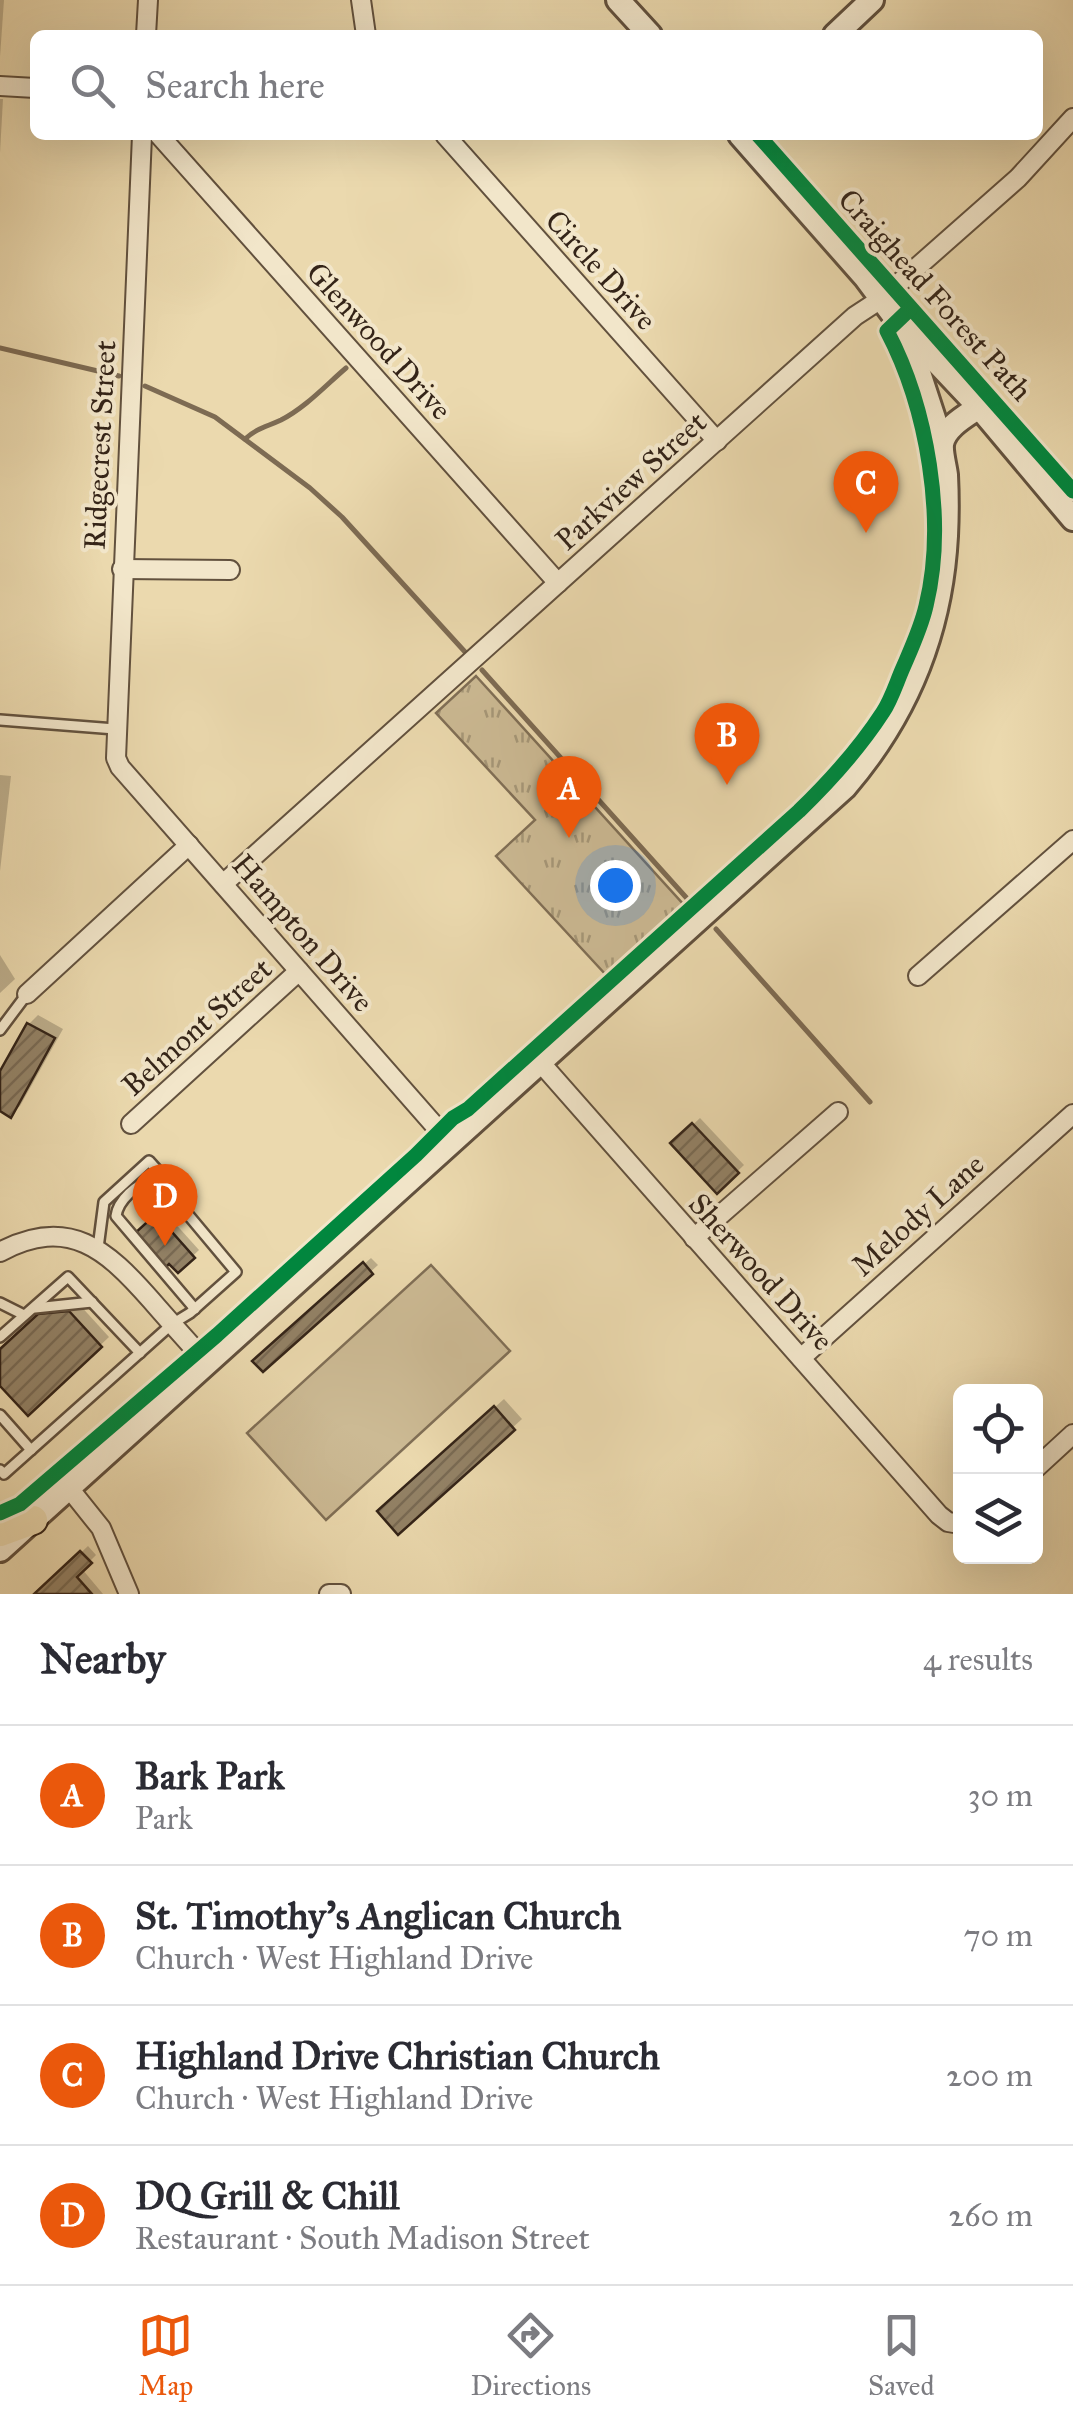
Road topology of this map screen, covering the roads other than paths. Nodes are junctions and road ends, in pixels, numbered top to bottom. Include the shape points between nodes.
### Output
1 (148, 0) edge
2 (361, 0) edge
3 (618, 0) edge
4 (872, 0) edge
5 (146, 30) edge
6 (365, 30) edge
7 (645, 30) edge
8 (840, 30) edge
9 (0, 86) edge
10 (30, 88) edge
11 (1073, 118) edge
12 (142, 140) edge
13 (163, 140) edge
14 (448, 140) edge
15 (744, 140) edge
16 (882, 299) junction
17 (904, 328) junction
18 (979, 407) junction
19 (717, 441) junction
20 (942, 443) junction
21 (1073, 519) edge
22 (122, 570) junction
23 (230, 570) dead end
24 (558, 584) junction
25 (0, 720) edge
26 (115, 730) junction
27 (116, 758) joint
28 (1073, 840) edge
29 (189, 845) junction
30 (222, 884) junction
31 (300, 970) junction
32 (918, 976) dead end
33 (27, 994) joint
34 (0, 1030) edge
35 (540, 1062) junction
36 (838, 1112) dead end
37 (1073, 1114) edge
38 (131, 1124) dead end
39 (450, 1143) junction
40 (185, 1211) junction
41 (694, 1238) junction
42 (98, 1248) junction
43 (0, 1252) edge
44 (92, 1302) junction
45 (0, 1303) edge
46 (33, 1308) junction
47 (195, 1309) junction
48 (24, 1316) junction
49 (0, 1319) edge
50 (172, 1324) junction
51 (3, 1334) edge
52 (140, 1352) junction
53 (801, 1358) junction
54 (208, 1364) junction
55 (0, 1415) edge
56 (1073, 1434) edge
57 (32, 1450) junction
58 (1043, 1462) edge
59 (0, 1470) edge
60 (69, 1488) junction
61 (34, 1520) junction
62 (952, 1521) edge
63 (0, 1532) edge
64 (0, 1550) edge
65 (129, 1594) edge
66 (330, 1594) edge
67 (341, 1594) edge

1 - 5 street
2 - 6 street
3 - 7 street
4 - 8 street
9 - 10 street
11 - 16 street, Parkview Street via 1018,178
12 - 22 street, Ridgecrest Street
13 - 24 street, Glenwood Drive
14 - 19 street, Circle Drive
15 - 16 street
16 - 17 street
16 - 19 street, Parkview Street
17 - 18 street
17 - 20 street
18 - 20 street
18 - 21 street
19 - 24 street, Parkview Street
20 - 35 street via 946,535 940,595 920,668 886,736 845,787
22 - 23 street
22 - 26 street, Ridgecrest Street
24 - 30 street, Parkview Street
25 - 26 lane
26 - 27 street, Ridgecrest Street
27 - 29 street, Hampton Drive
28 - 32 street
29 - 30 street, Hampton Drive
29 - 33 street
30 - 31 street, Hampton Drive
31 - 38 street, Belmont Street
31 - 39 street, Hampton Drive
33 - 34 lane
35 - 39 street
35 - 41 street, Sherwood Drive
36 - 41 street
37 - 53 street, Melody Lane
39 - 54 street
40 - 42 lane via 150,1160 104,1202
40 - 47 lane via 236,1272
40 - 47 lane via 151,1180 116,1210 119,1222
41 - 53 street, Sherwood Drive
42 - 43 street via 38,1238
42 - 50 street
44 - 46 lane
44 - 46 lane via 68,1277
44 - 52 lane
45 - 48 lane
46 - 48 lane
47 - 50 lane
48 - 51 lane
49 - 51 lane
50 - 52 lane
50 - 54 street
52 - 57 lane
53 - 62 street, Sherwood Drive
54 - 60 street
55 - 57 lane
56 - 58 street
57 - 59 lane via 4,1474
60 - 61 street
60 - 65 street via 101,1528
61 - 63 main road
61 - 64 street
66 - 67 street

